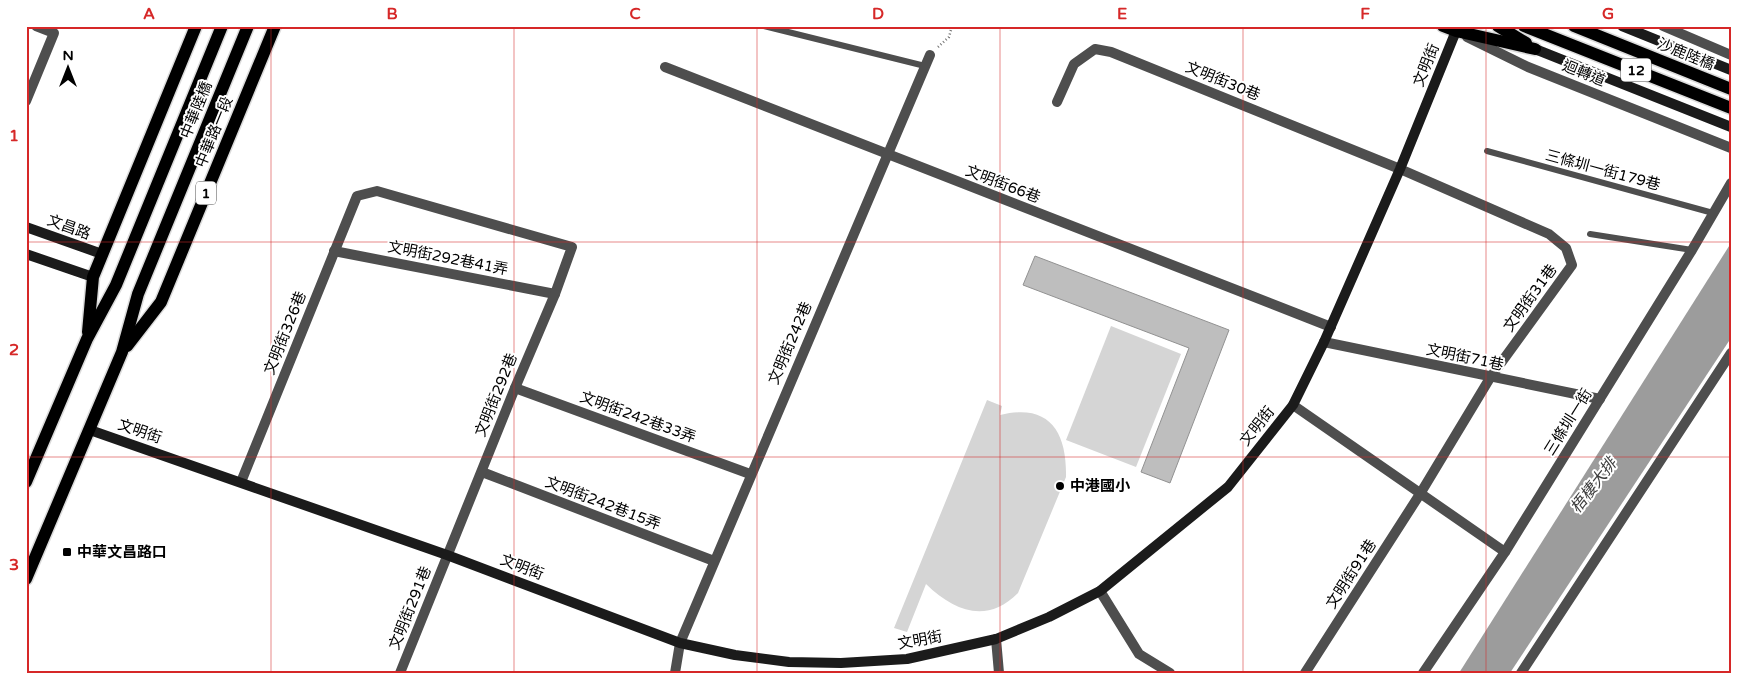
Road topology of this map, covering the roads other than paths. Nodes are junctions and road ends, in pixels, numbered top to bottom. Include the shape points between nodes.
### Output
1 (36, 26) edge
2 (196, 26) edge
3 (222, 26) edge
4 (248, 26) edge
5 (275, 26) edge
6 (764, 26) edge
7 (1443, 26) edge
8 (1498, 26) edge
9 (1524, 26) edge
10 (1574, 26) edge
11 (1622, 26) edge
12 (1663, 26) edge
13 (1457, 29) edge
14 (1535, 49) junction
15 (930, 55) road end
16 (1731, 55) edge
17 (925, 66) junction
18 (665, 67) dead end
19 (1731, 70) edge
20 (1731, 89) edge
21 (26, 101) edge
22 (1057, 102) dead end
23 (1731, 108) edge
24 (1731, 127) edge
25 (1731, 148) edge
26 (1487, 151) dead end
27 (887, 155) junction
28 (1400, 169) junction
29 (1731, 183) edge
30 (174, 207) joint
31 (1712, 213) junction
32 (26, 227) edge
33 (1590, 234) dead end
34 (572, 246) joint
35 (1692, 250) junction
36 (334, 251) junction
37 (26, 254) edge
38 (102, 254) junction
39 (93, 276) junction
40 (556, 294) junction
41 (1331, 327) junction
42 (87, 339) junction
43 (1324, 342) junction
44 (122, 352) junction
45 (1731, 353) edge
46 (1490, 378) junction
47 (515, 388) junction
48 (1600, 398) junction
49 (1293, 405) junction
50 (90, 430) junction
51 (482, 472) junction
52 (750, 474) junction
53 (26, 482) edge
54 (241, 482) junction
55 (1420, 494) junction
56 (1505, 552) junction
57 (447, 555) junction
58 (714, 561) junction
59 (26, 579) edge
60 (1100, 590) junction
61 (996, 639) junction
62 (680, 643) junction
63 (1306, 671) edge
64 (400, 673) edge
65 (675, 673) edge
66 (999, 673) edge
67 (1170, 673) edge
68 (1423, 673) edge
69 (1521, 673) edge

1 - 21 street via 54,33
2 - 38 main road
3 - 42 main road, 中華陸橋 via 116,285
4 - 30 main road, 中華陸橋 / 1
5 - 44 main road, 中華路一段 / 1 via 161,302
6 - 17 lane
7 - 13 main road
8 - 14 main road
9 - 23 main road, 12
10 - 20 main road, 沙鹿陸橋 / 12
11 - 19 street
12 - 16 street
13 - 14 main road
13 - 25 street, 迴轉道 via 1528,67
13 - 28 street, 文明街
14 - 24 street
15 - 17 street, 文明街242巷
17 - 27 street, 文明街242巷
18 - 27 street, 文明街66巷
22 - 28 street, 文明街30巷 via 1074,64 1095,49 1111,52
26 - 31 lane, 三條圳一街179巷
27 - 41 street, 文明街66巷
27 - 52 street, 文明街242巷
28 - 41 street, 文明街
28 - 46 street, 文明街31巷 via 1548,234 1566,248 1572,265
29 - 31 street, 三條圳一街
30 - 44 main road, 中華路一段 / 1 via 138,294
31 - 35 street, 三條圳一街
32 - 38 street, 文昌路
33 - 35 lane
34 - 36 street, 文明街326巷 via 377,191 357,196
34 - 40 street, 文明街292巷
35 - 48 street, 三條圳一街
36 - 40 street, 文明街292巷41弄
36 - 54 street, 文明街326巷
37 - 39 street
38 - 39 main road
39 - 42 main road
40 - 47 street, 文明街292巷
41 - 43 street, 文明街
42 - 53 main road
43 - 46 street, 文明街71巷
43 - 49 street, 文明街
44 - 50 main road, 中華路一段 / 1
45 - 69 street
46 - 48 street, 文明街71巷
46 - 55 street, 文明街31巷
47 - 51 street, 文明街292巷
47 - 52 street, 文明街242巷33弄
48 - 56 street, 三條圳一街
49 - 55 street
49 - 60 street, 文明街 via 1228,487
50 - 54 street, 文明街
50 - 59 main road, 中華路一段 / 1
51 - 57 street, 文明街292巷
51 - 58 street, 文明街242巷15弄
52 - 58 street, 文明街242巷
54 - 57 street, 文明街
55 - 56 street
55 - 63 street, 文明街91巷
56 - 68 street, 三條圳一街
57 - 62 street, 文明街
57 - 64 street, 文明街291巷
58 - 62 street, 文明街242巷
60 - 61 street, 文明街 via 1049,617
60 - 67 street via 1139,654
61 - 62 street, 文明街 via 907,659 841,663 735,656
61 - 66 street
62 - 65 street, 文明街242巷

